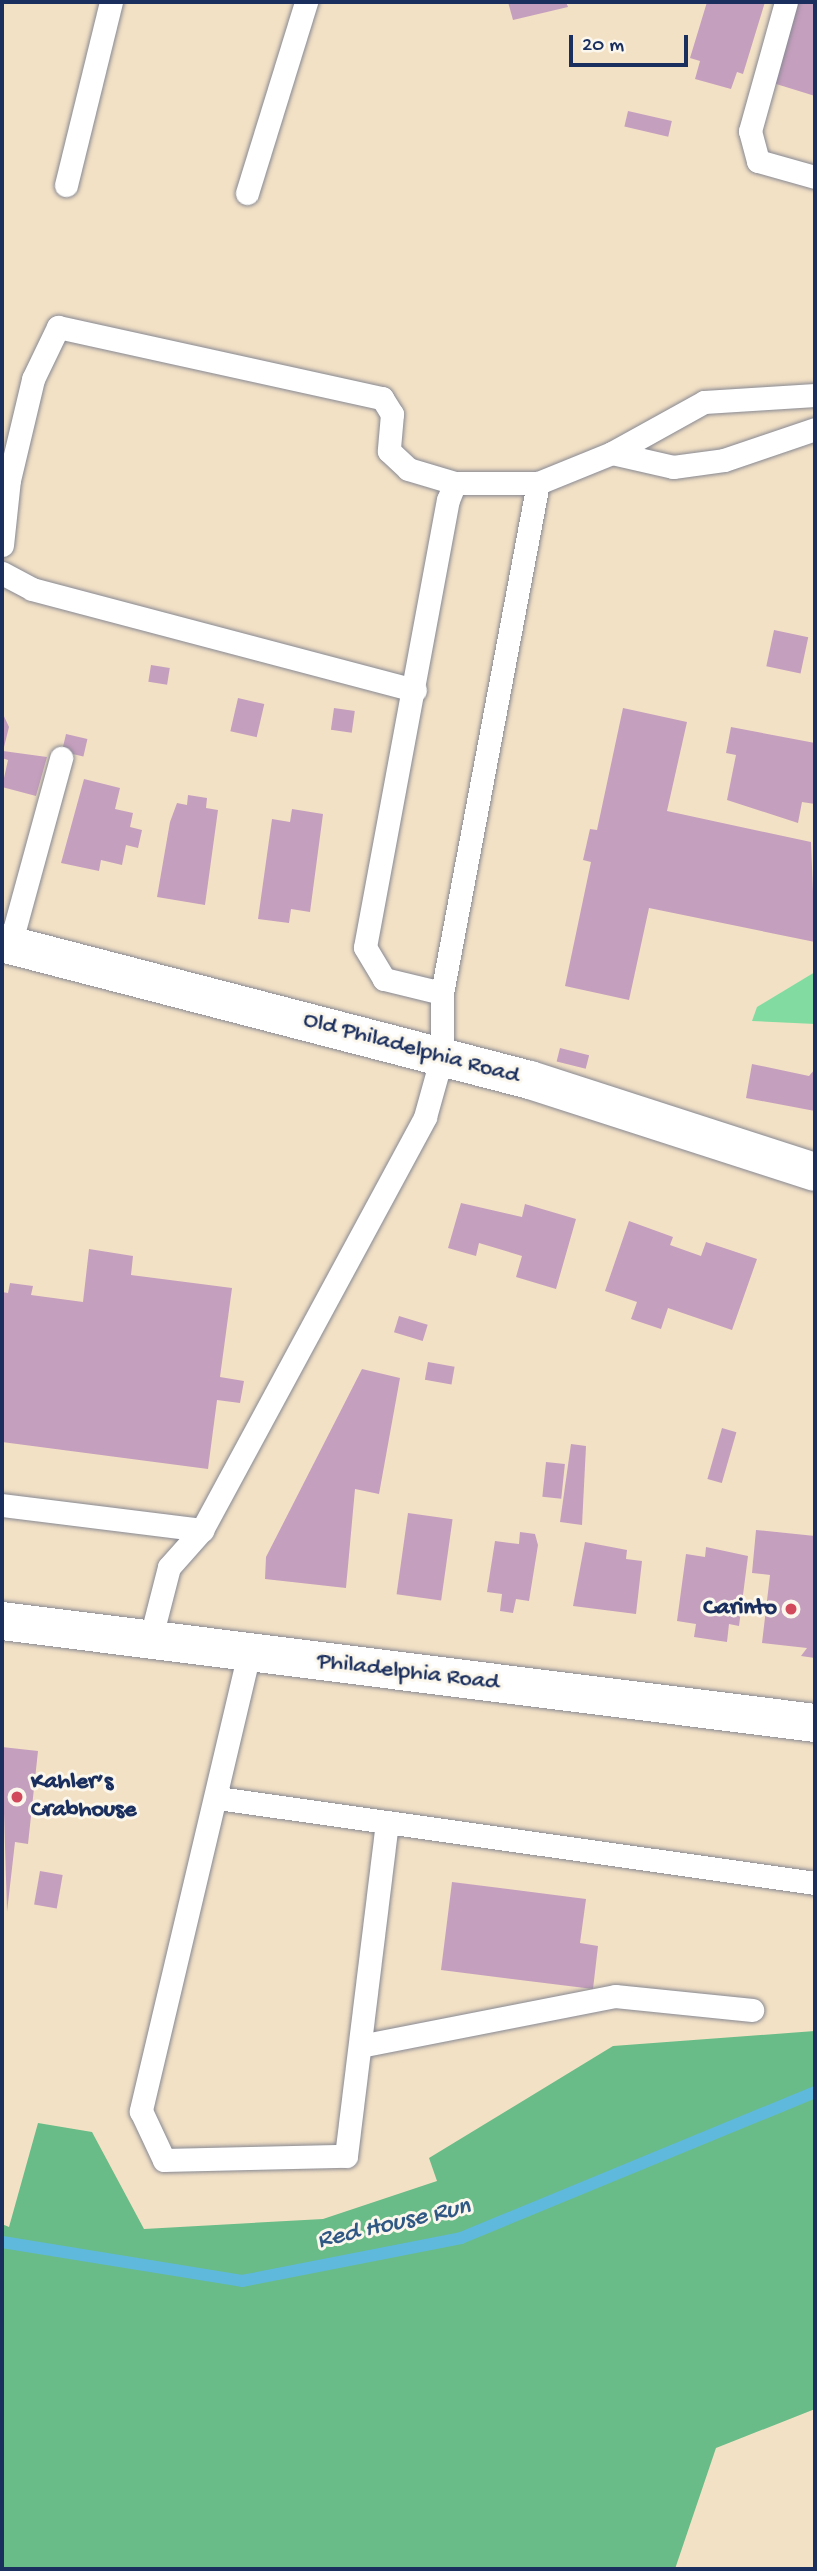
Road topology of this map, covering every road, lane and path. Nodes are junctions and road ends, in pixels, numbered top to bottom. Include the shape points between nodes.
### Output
1 (111, 2) edge
2 (306, 2) edge
3 (786, 2) edge
4 (815, 177) edge
5 (66, 185) dead end
6 (247, 193) dead end
7 (815, 395) edge
8 (815, 429) edge
9 (612, 453) junction
10 (455, 482) junction
11 (538, 482) junction
12 (2, 545) edge
13 (2, 573) edge
14 (415, 690) junction
15 (61, 758) dead end
16 (6, 944) edge
17 (442, 993) junction
18 (442, 1056) junction
19 (815, 1172) edge
20 (2, 1505) edge
21 (202, 1530) junction
22 (2, 1621) edge
23 (150, 1641) junction
24 (249, 1653) junction
25 (815, 1723) edge
26 (218, 1798) junction
27 (387, 1823) junction
28 (815, 1883) edge
29 (752, 2010) dead end
30 (360, 2046) junction

1 - 5 lane
2 - 6 lane
3 - 4 lane via 750,131 758,161
7 - 9 lane via 704,402
8 - 9 lane via 724,460 673,467
9 - 11 lane
10 - 11 lane
10 - 12 lane via 408,469 389,452 392,415 382,398 58,327 33,379 9,480
10 - 14 lane
11 - 17 lane
13 - 14 lane via 32,589
14 - 17 lane via 365,947 384,979
15 - 16 lane
16 - 18 street, Old Philadelphia Road
17 - 18 lane
18 - 19 street, Old Philadelphia Road
18 - 21 lane via 425,1117
20 - 21 lane
21 - 23 lane via 169,1567
22 - 23 street, Philadelphia Road
23 - 24 street, Philadelphia Road
24 - 25 street, Philadelphia Road
24 - 26 lane
26 - 27 lane
26 - 30 lane via 141,2111 164,2160 346,2156
27 - 28 lane
27 - 30 lane
29 - 30 lane via 615,1996

